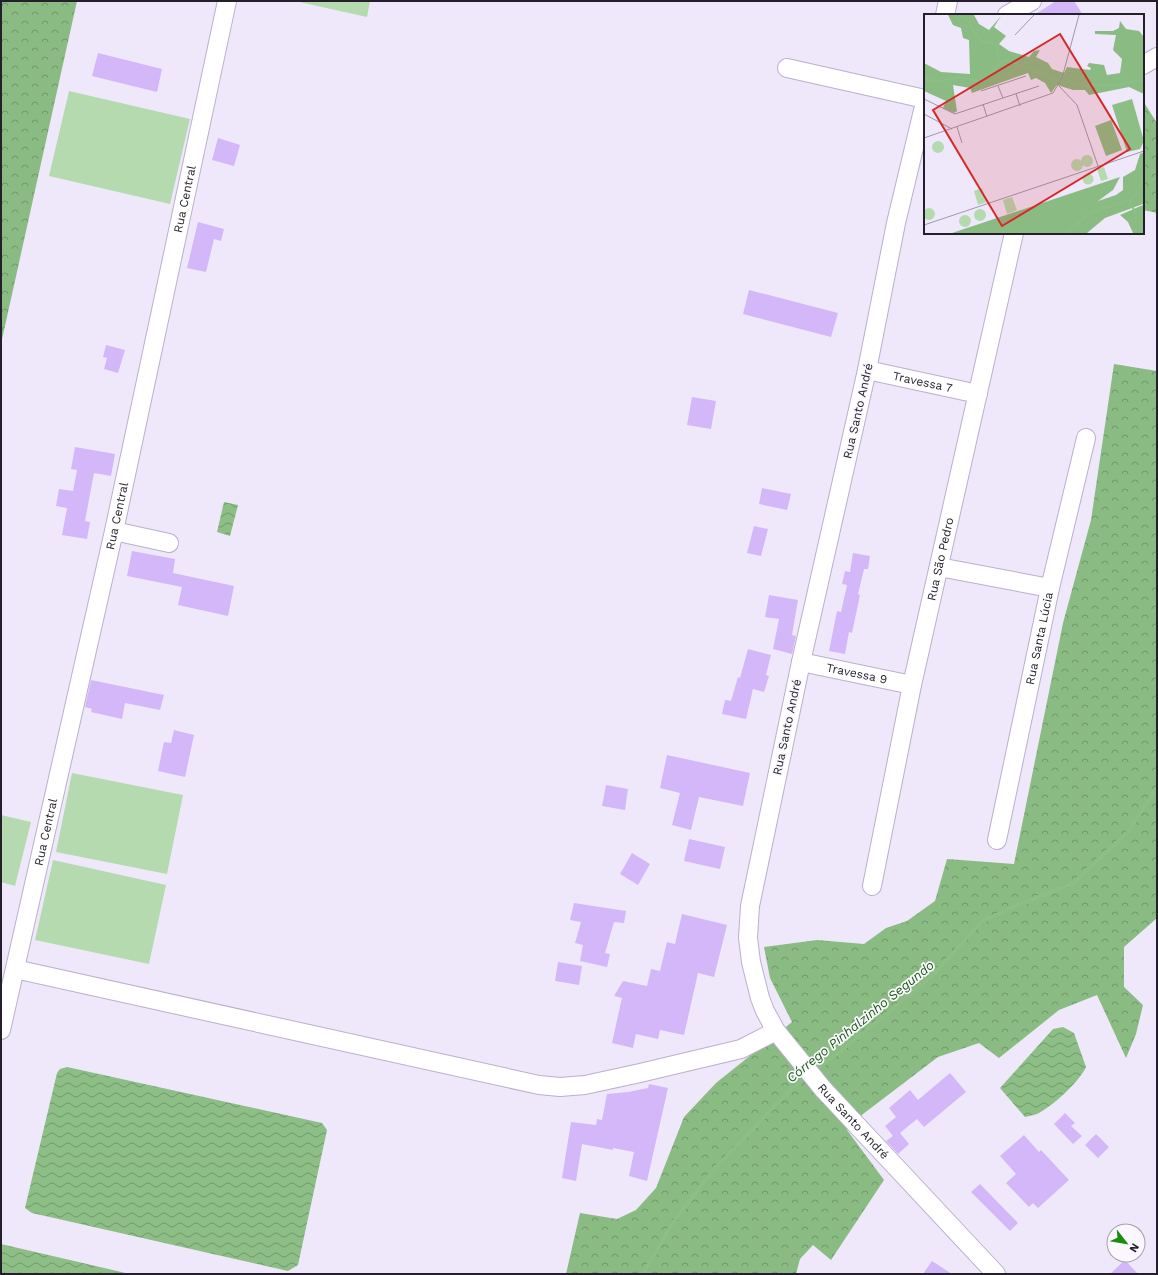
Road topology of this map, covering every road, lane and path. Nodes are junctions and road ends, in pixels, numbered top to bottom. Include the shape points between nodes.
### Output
1 (227, 1) edge
2 (948, 1) edge
3 (1032, 1) edge
4 (945, 14) edge
5 (1009, 14) edge
6 (1157, 57) edge
7 (1144, 65) edge
8 (787, 68) dead end
9 (924, 100) edge
10 (924, 104) edge
11 (1014, 234) edge
12 (867, 370) junction
13 (978, 394) junction
14 (1086, 438) dead end
15 (114, 531) junction
16 (169, 543) dead end
17 (939, 567) junction
18 (1050, 588) junction
19 (801, 662) junction
20 (912, 685) junction
21 (997, 840) dead end
22 (872, 886) dead end
23 (15, 969) junction
24 (1, 1030) edge
25 (776, 1031) junction
26 (996, 1274) edge

1 - 15 street, Rua Central
2 - 4 street
3 - 5 street
6 - 7 street
8 - 9 street
10 - 12 street, Rua Santo André via 896,223
11 - 13 street, Rua São Pedro
12 - 13 street, Travessa 7
12 - 19 street, Rua Santo André
13 - 17 street, Rua São Pedro
14 - 18 street, Rua Santa Lúcia
15 - 16 street
15 - 23 street, Rua Central
17 - 18 street
17 - 20 street, Rua São Pedro
18 - 21 street, Rua Santa Lúcia
19 - 20 street, Travessa 9
19 - 25 street, Rua Santo André via 750,906 748,938 751,962 760,998
20 - 22 street, Rua São Pedro
23 - 24 street, Rua Central
23 - 25 street via 540,1085 560,1087 585,1085 712,1057 741,1049
25 - 26 street, Rua Santo André via 823,1089

